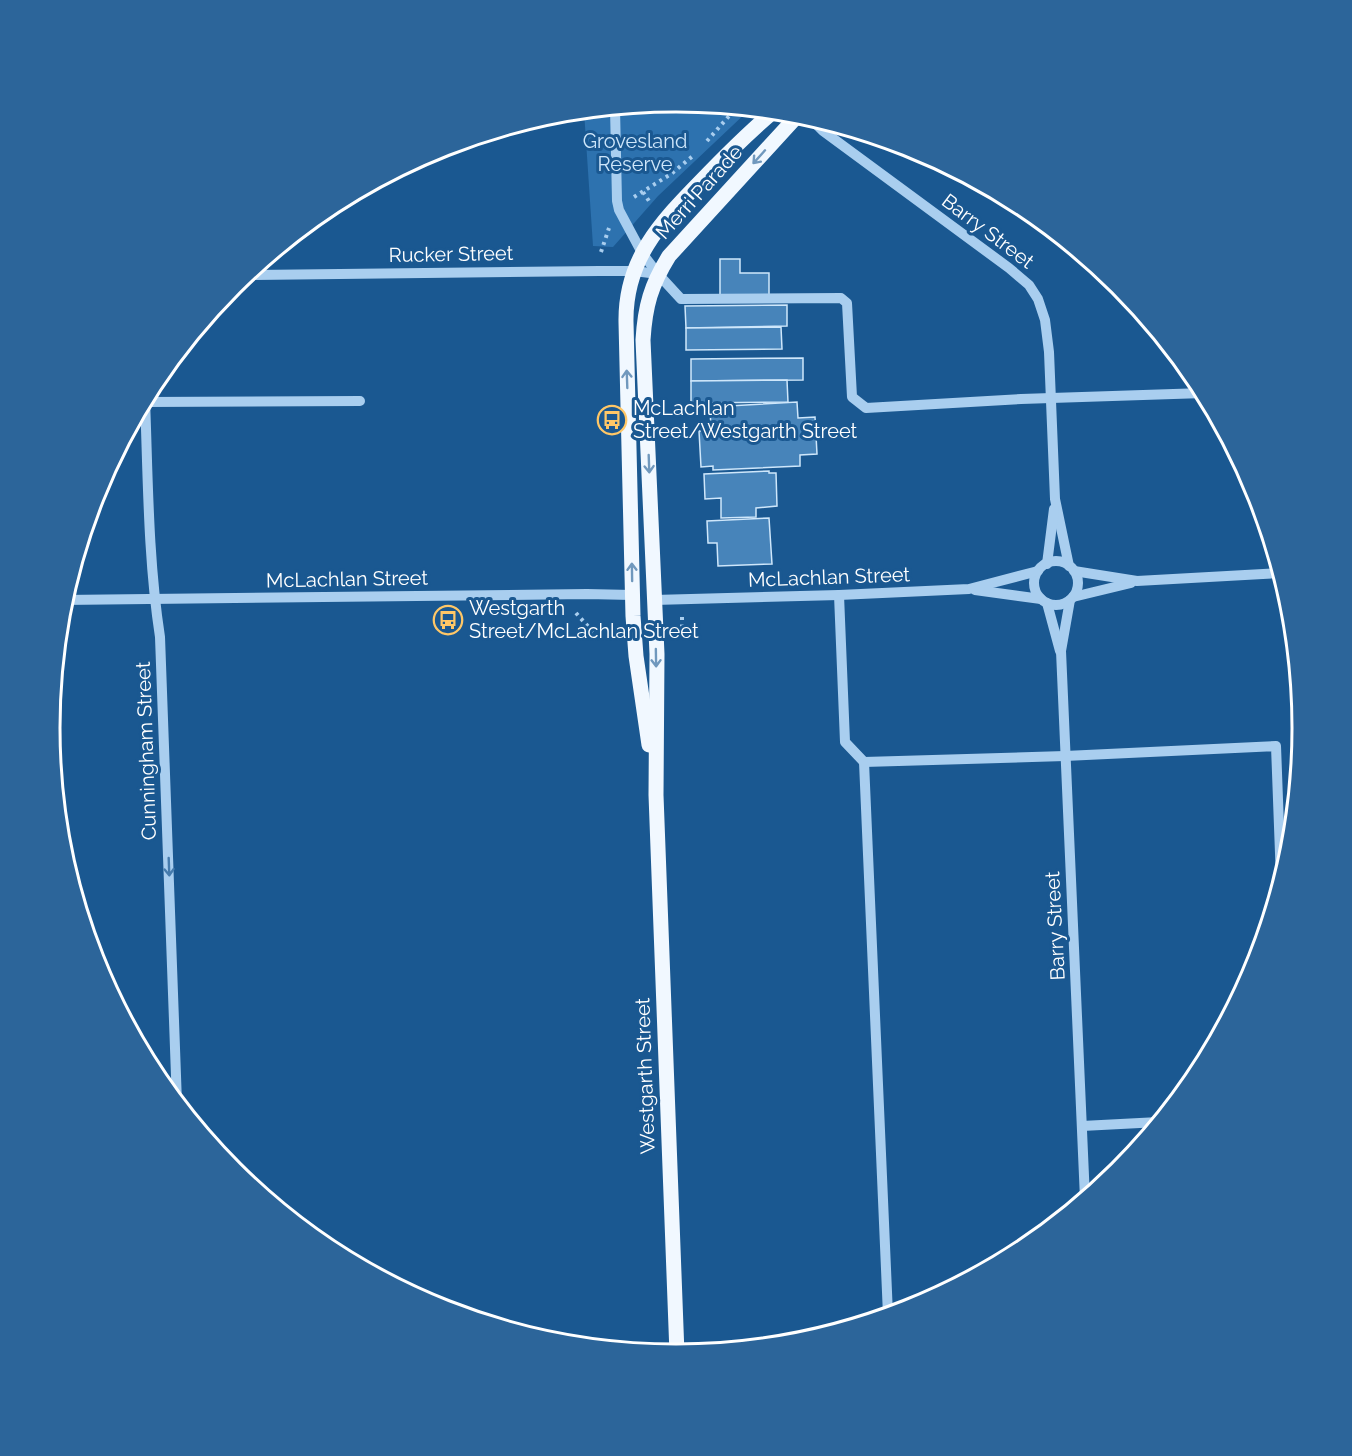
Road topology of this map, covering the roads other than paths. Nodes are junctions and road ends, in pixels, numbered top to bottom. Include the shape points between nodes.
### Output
1 (615, 115) edge
2 (765, 119) edge
3 (791, 123) edge
4 (822, 130) edge
5 (642, 253) junction
6 (634, 271) junction
7 (658, 274) junction
8 (259, 275) edge
9 (1193, 393) edge
10 (1051, 398) junction
11 (155, 400) edge
12 (360, 401) dead end
13 (146, 416) edge
14 (1055, 500) junction
15 (1043, 567) junction
16 (1072, 568) junction
17 (1272, 573) edge
18 (1137, 581) junction
19 (969, 589) junction
20 (632, 595) junction
21 (839, 595) junction
22 (1071, 599) junction
23 (74, 600) edge
24 (154, 600) junction
25 (654, 600) junction
26 (1044, 601) junction
27 (1060, 651) junction
28 (1065, 756) junction
29 (864, 762) junction
30 (656, 795) junction
31 (1280, 849) edge
32 (176, 1088) edge
33 (1149, 1123) edge
34 (1082, 1126) junction
35 (1085, 1188) edge
36 (888, 1306) edge
37 (677, 1344) edge

1 - 5 street via 617,201
2 - 5 main road, Merri Parade via 669,213
3 -> 7 main road, Merri Parade via 669,256
4 - 10 street, Barry Street via 1029,285 1045,320
5 - 6 main road, Westgarth Street
5 - 7 street
6 - 7 street, Rucker Street
6 - 8 street, Rucker Street
20 -> 6 main road, Westgarth Street via 626,309
7 - 10 street via 681,299 841,298 848,303 852,398 866,408
7 -> 25 main road, Westgarth Street via 648,296 643,340
9 - 10 street
10 - 14 street, Barry Street
11 - 12 street
13 - 24 street, Cunningham Street
14 - 15 street, Barry Street
14 - 16 street, Barry Street
15 - 16 street via 1057,562
15 - 19 street, McLachlan Street
15 - 26 street via 1034,583
16 - 18 street
16 - 22 street via 1078,583
17 - 18 street
18 - 22 street
19 - 21 street, McLachlan Street
19 - 26 street, McLachlan Street
20 - 24 street, McLachlan Street
20 - 25 main road
20 - 30 main road, Westgarth Street via 636,656
21 - 25 street, McLachlan Street
21 - 29 street via 845,742
22 - 26 street via 1058,605
22 - 27 street, Barry Street
23 - 24 street, McLachlan Street
24 -> 32 street, Cunningham Street via 160,637
25 -> 30 main road, Westgarth Street
26 - 27 street, Barry Street
27 - 28 street, Barry Street
28 - 29 street
28 - 31 street via 1276,746
28 - 34 street, Barry Street
29 - 36 street
30 - 37 main road, Westgarth Street
33 - 34 street
34 - 35 street, Barry Street

